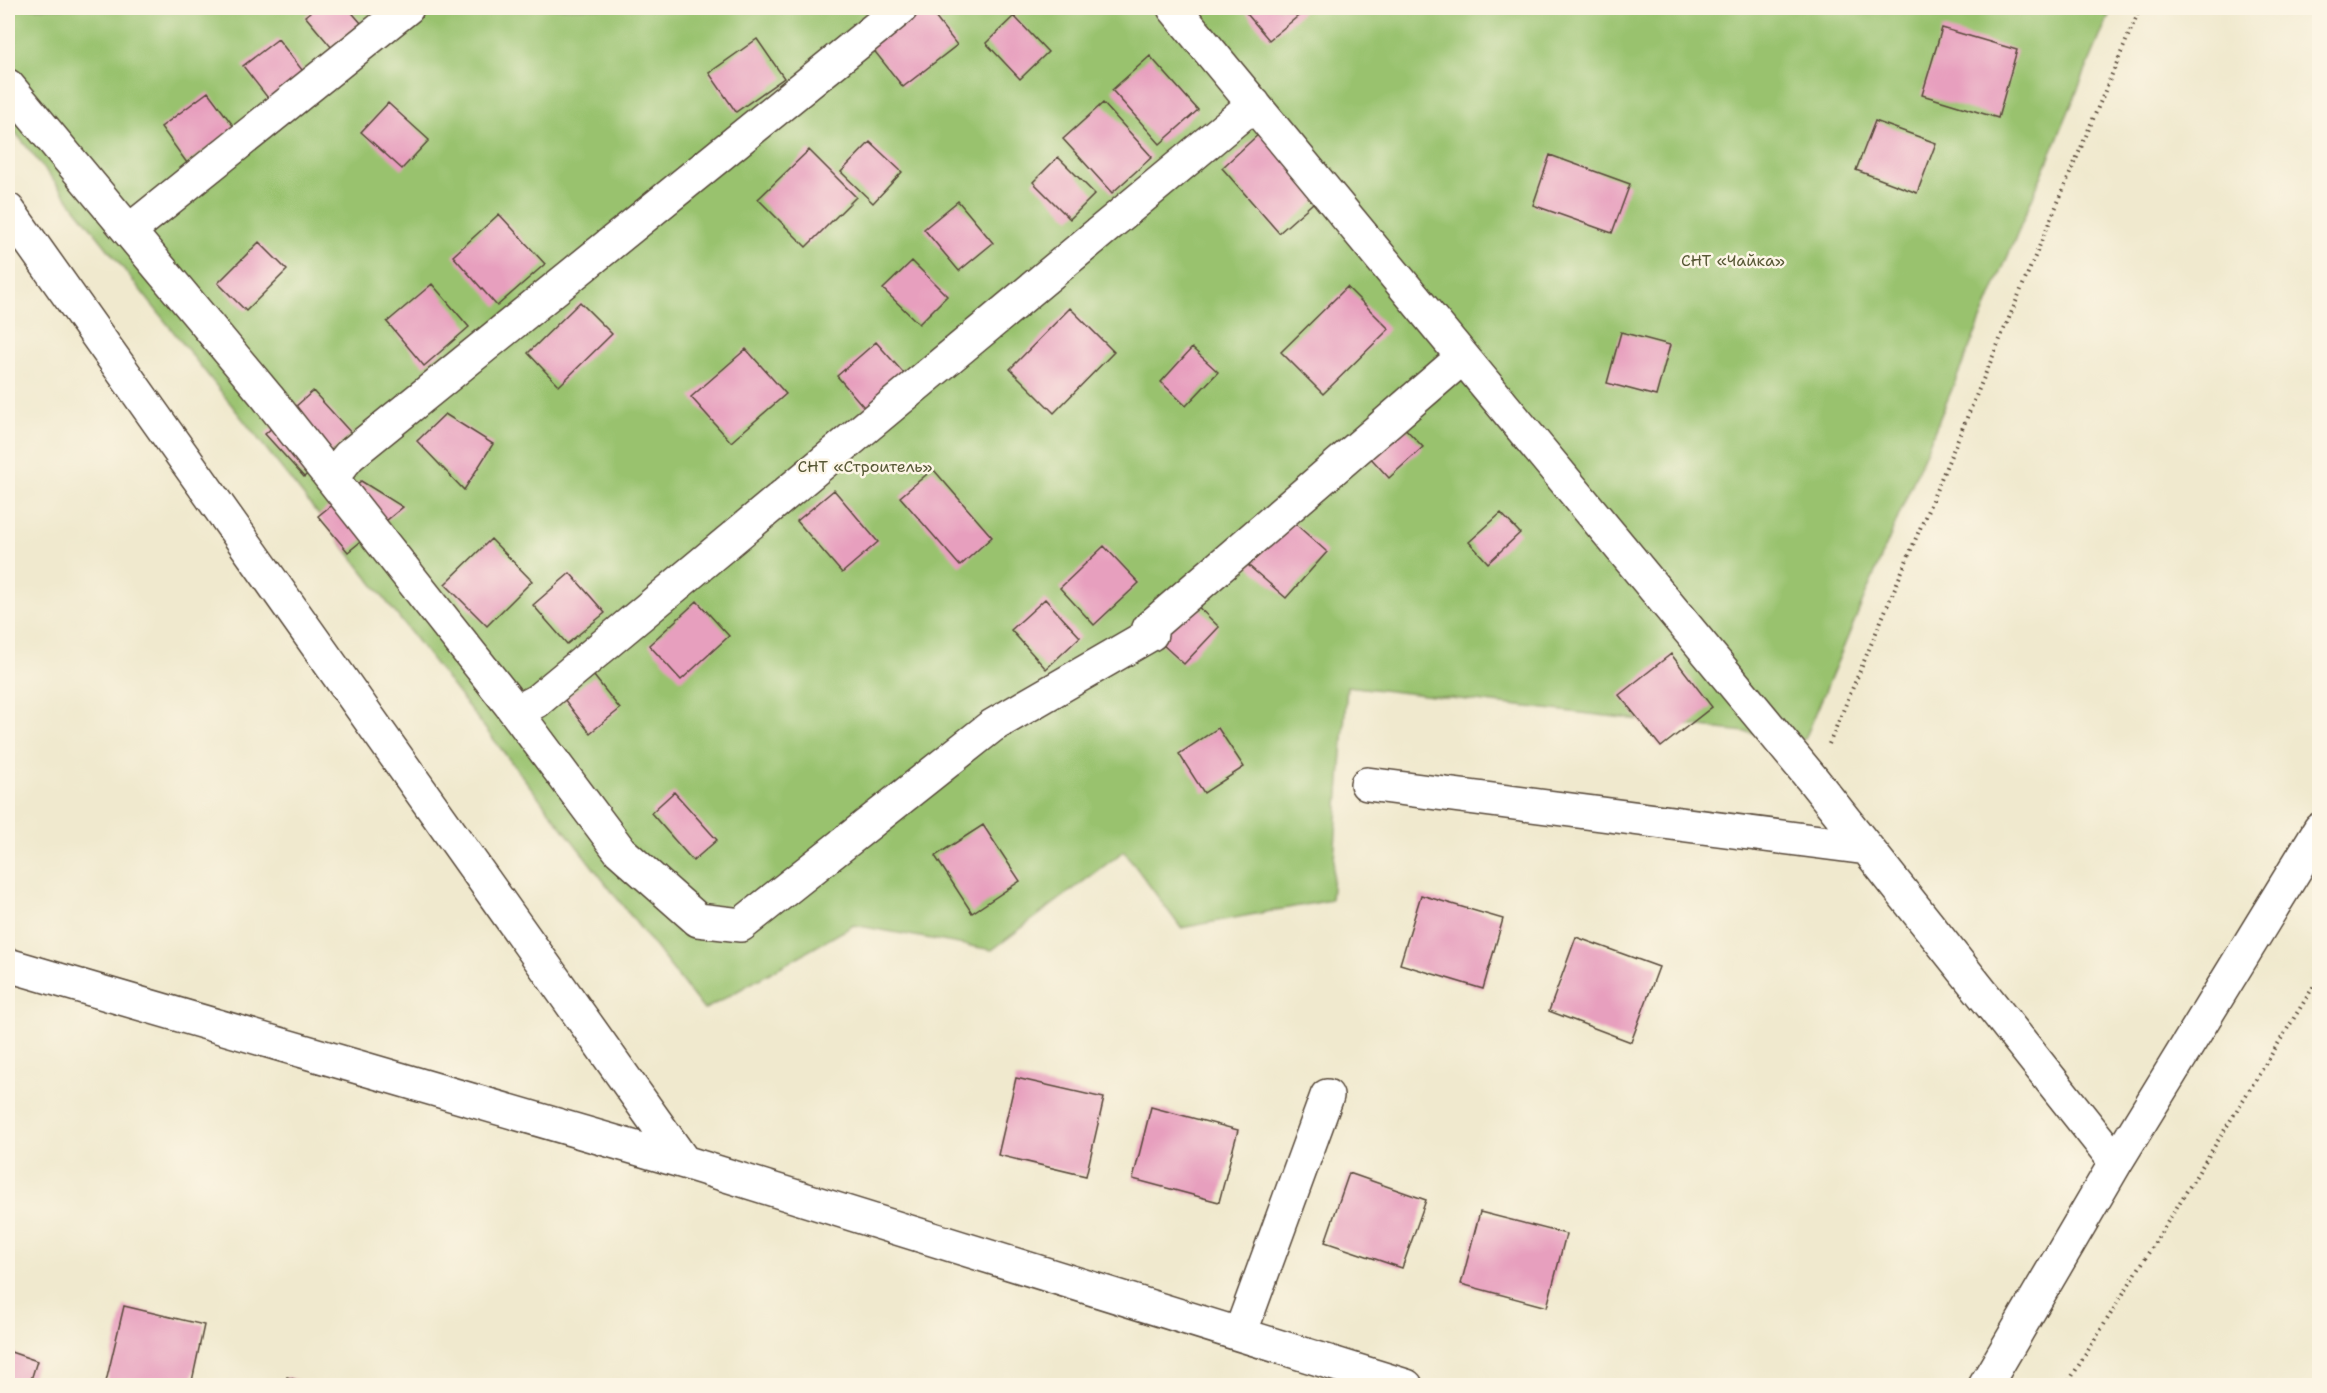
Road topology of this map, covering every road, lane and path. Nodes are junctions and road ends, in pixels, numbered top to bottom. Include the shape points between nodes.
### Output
1 (407, 8) edge
2 (901, 8) edge
3 (1174, 8) edge
4 (2140, 8) edge
5 (8, 86) edge
6 (1254, 104) junction
7 (8, 210) edge
8 (129, 231) junction
9 (1463, 357) junction
10 (331, 478) junction
11 (516, 712) junction
12 (1813, 780) junction
13 (1367, 784) dead end
14 (2319, 829) edge
15 (1867, 848) junction
16 (8, 965) edge
17 (2319, 976) edge
18 (1327, 1096) dead end
19 (684, 1162) junction
20 (2116, 1162) junction
21 (1240, 1334) junction
22 (1406, 1386) edge
23 (1985, 1386) edge
24 (2066, 1386) edge

1 - 8 street
2 - 10 street via 349,456
3 - 6 street
4 - 12 path
5 - 8 street
6 - 9 street
6 - 11 street via 546,693
7 - 19 street
8 - 10 street
9 - 11 street via 1149,628 1151,634 992,726 741,926 698,920 620,851
9 - 12 street
10 - 11 street
12 - 15 street
13 - 15 street
14 - 20 street
15 - 20 street
16 - 19 street
17 - 24 path
18 - 21 street
19 - 21 street
20 - 23 street
21 - 22 street

